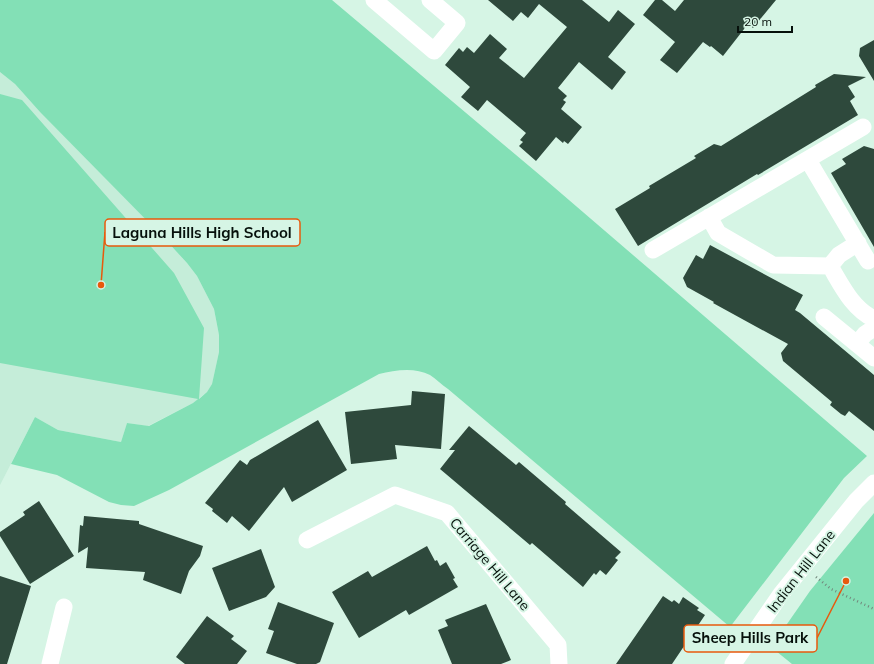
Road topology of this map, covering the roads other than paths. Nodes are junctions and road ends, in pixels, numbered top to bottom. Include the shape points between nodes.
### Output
1 (374, 0) edge
2 (430, 0) edge
3 (863, 127) dead end
4 (808, 160) junction
5 (709, 217) junction
6 (858, 243) junction
7 (653, 250) dead end
8 (868, 261) dead end
9 (830, 266) junction
10 (824, 317) dead end
11 (874, 319) edge
12 (874, 328) edge
13 (857, 344) junction
14 (874, 358) edge
15 (874, 483) edge
16 (307, 540) dead end
17 (64, 607) dead end
18 (50, 664) edge
19 (559, 664) edge
20 (733, 664) edge

1 - 2 street via 434,51 457,23
3 - 4 street
4 - 5 street
4 - 6 street
5 - 7 street
5 - 9 street via 718,233 773,265
6 - 8 street
6 - 9 street via 840,254
9 - 11 street via 852,302
10 - 13 street
12 - 13 street
13 - 14 street
15 - 20 street, Indian Hill Lane via 856,501 781,594
16 - 19 street, Carriage Hill Lane via 395,495 447,513 558,645
17 - 18 street

